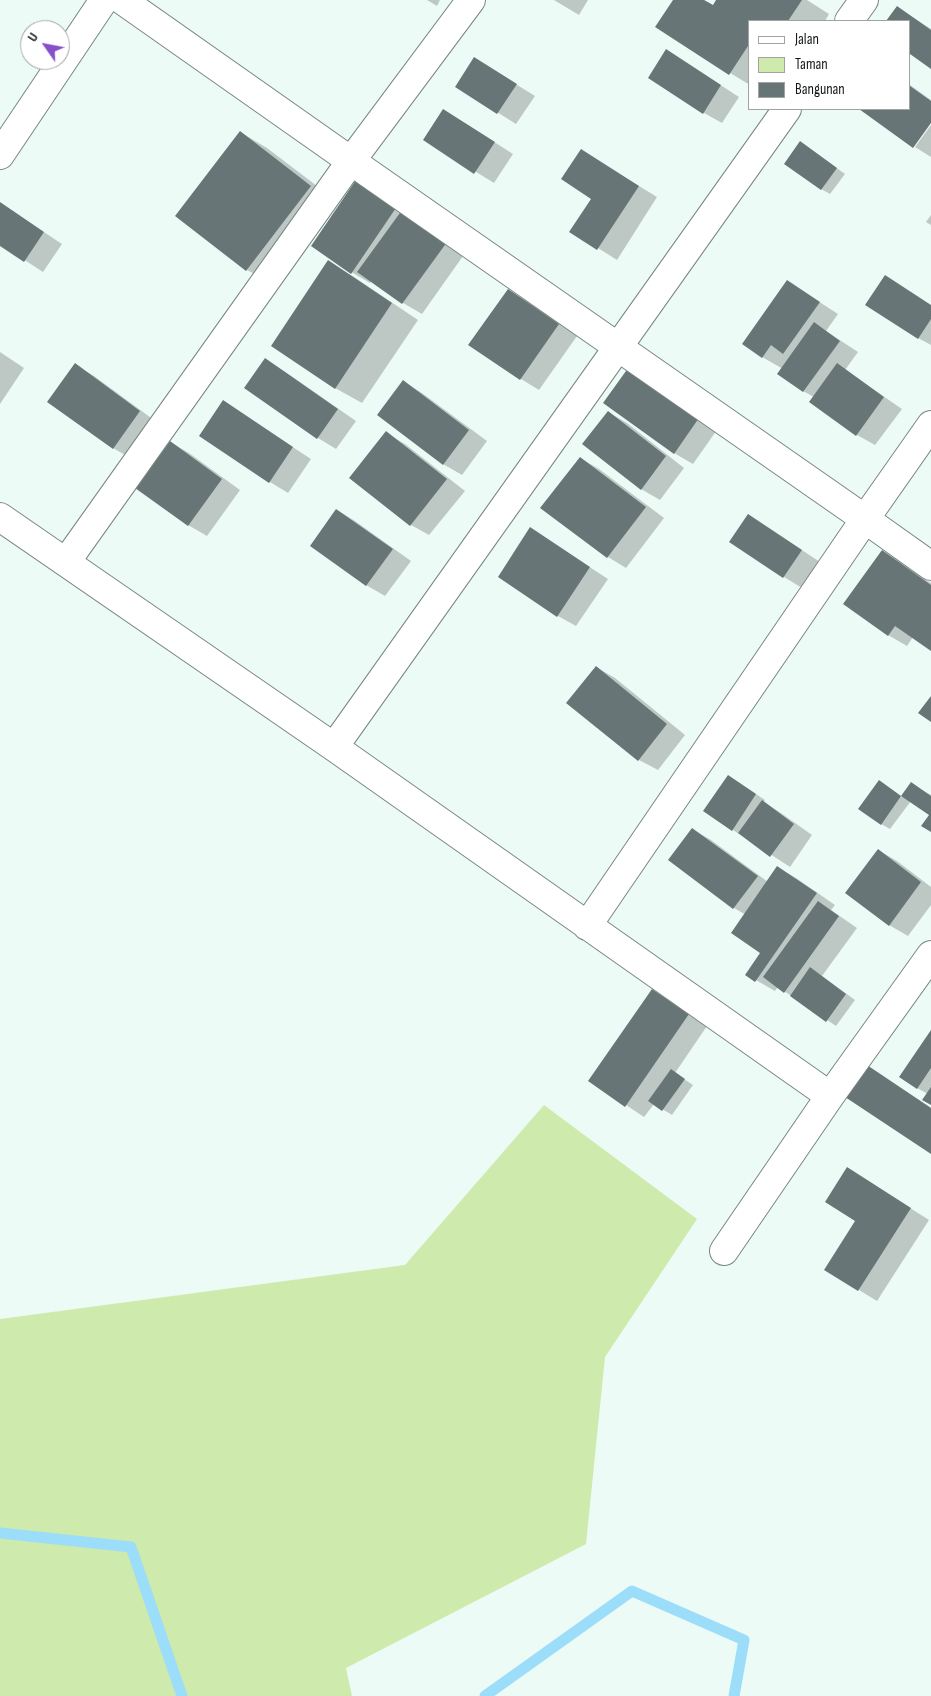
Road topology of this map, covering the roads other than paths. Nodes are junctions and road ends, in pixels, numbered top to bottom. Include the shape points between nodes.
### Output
1 (104, 0) edge
2 (122, 0) edge
3 (471, 0) edge
4 (864, 0) edge
5 (850, 20) edge
6 (786, 110) edge
7 (0, 155) edge
8 (350, 161) junction
9 (618, 346) junction
10 (931, 425) edge
11 (0, 517) edge
12 (865, 518) junction
13 (66, 562) junction
14 (931, 566) edge
15 (334, 747) junction
16 (587, 926) junction
17 (931, 955) edge
18 (830, 1096) junction
19 (724, 1251) dead end

1 - 7 street
2 - 8 street
3 - 8 street
4 - 5 street
6 - 9 street
8 - 9 street
8 - 13 street
9 - 12 street
9 - 15 street
10 - 12 street
11 - 13 street
12 - 14 street
12 - 16 street
13 - 15 street
15 - 16 street
16 - 18 street
17 - 18 street
18 - 19 street

